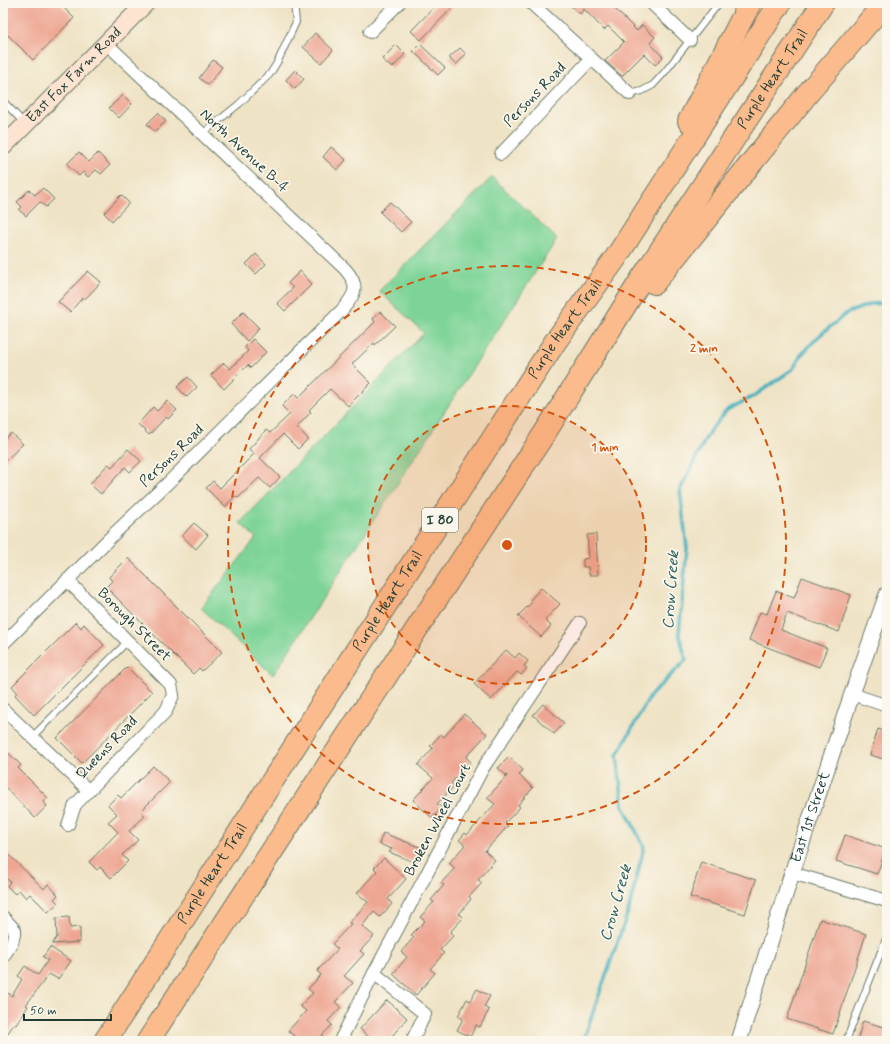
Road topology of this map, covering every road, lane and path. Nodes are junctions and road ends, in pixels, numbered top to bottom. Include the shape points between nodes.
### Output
1 (146, 3) edge
2 (294, 3) edge
3 (399, 3) edge
4 (531, 3) edge
5 (651, 3) edge
6 (719, 3) edge
7 (750, 3) edge
8 (780, 3) edge
9 (823, 3) edge
10 (885, 3) edge
11 (370, 32) dead end
12 (690, 40) junction
13 (106, 43) junction
14 (591, 59) junction
15 (630, 94) joint
16 (3, 101) edge
17 (25, 124) junction
18 (202, 134) junction
19 (3, 147) edge
20 (501, 154) dead end
21 (615, 259) junction
22 (355, 285) joint
23 (546, 430) junction
24 (67, 580) junction
25 (887, 594) edge
26 (580, 623) dead end
27 (128, 642) junction
28 (3, 644) edge
29 (852, 694) junction
30 (173, 695) joint
31 (887, 706) edge
32 (3, 709) edge
33 (32, 737) junction
34 (88, 790) junction
35 (68, 825) dead end
36 (792, 873) junction
37 (887, 901) edge
38 (3, 917) edge
39 (887, 936) edge
40 (3, 957) edge
41 (374, 973) junction
42 (105, 1041) edge
43 (148, 1041) edge
44 (340, 1041) edge
45 (412, 1041) edge
46 (739, 1041) edge
47 (846, 1041) edge

1 - 13 main road, East Fox Farm Road
2 - 18 lane via 296,22 270,74
3 - 11 street
4 - 14 street
5 - 12 street
6 - 12 lane
7 - 21 highway
8 - 21 highway, Purple Heart Trail / I 80
9 - 23 highway, Purple Heart Trail / I 80
10 - 23 highway via 808,93 644,295
12 - 15 lane via 653,85
13 - 17 main road, East Fox Farm Road
13 - 18 street, North Avenue B-4
14 - 15 street
14 - 20 street, Persons Road
16 - 17 lane
17 - 19 main road, East Fox Farm Road
18 - 22 street, North Avenue B-4 via 345,268
21 - 42 highway, Purple Heart Trail / I 80 via 555,342
22 - 24 street, Persons Road via 353,294 342,310
23 - 43 highway, Purple Heart Trail / I 80
24 - 27 street, Borough Street
24 - 28 street, Persons Road
25 - 29 street, East 1st Street
26 - 41 street, Broken Wheel Court via 483,768
27 - 30 street, Borough Street via 171,685
27 - 33 lane
29 - 31 street
29 - 36 street, East 1st Street
30 - 34 street, Queens Road via 166,711
32 - 33 street
33 - 34 street
34 - 35 street, Queens Road via 75,805
36 - 37 street
36 - 46 street, East 1st Street
38 - 40 street via 14,930 12,944
39 - 47 lane
41 - 44 street, Broken Wheel Court
41 - 45 street via 425,1014

